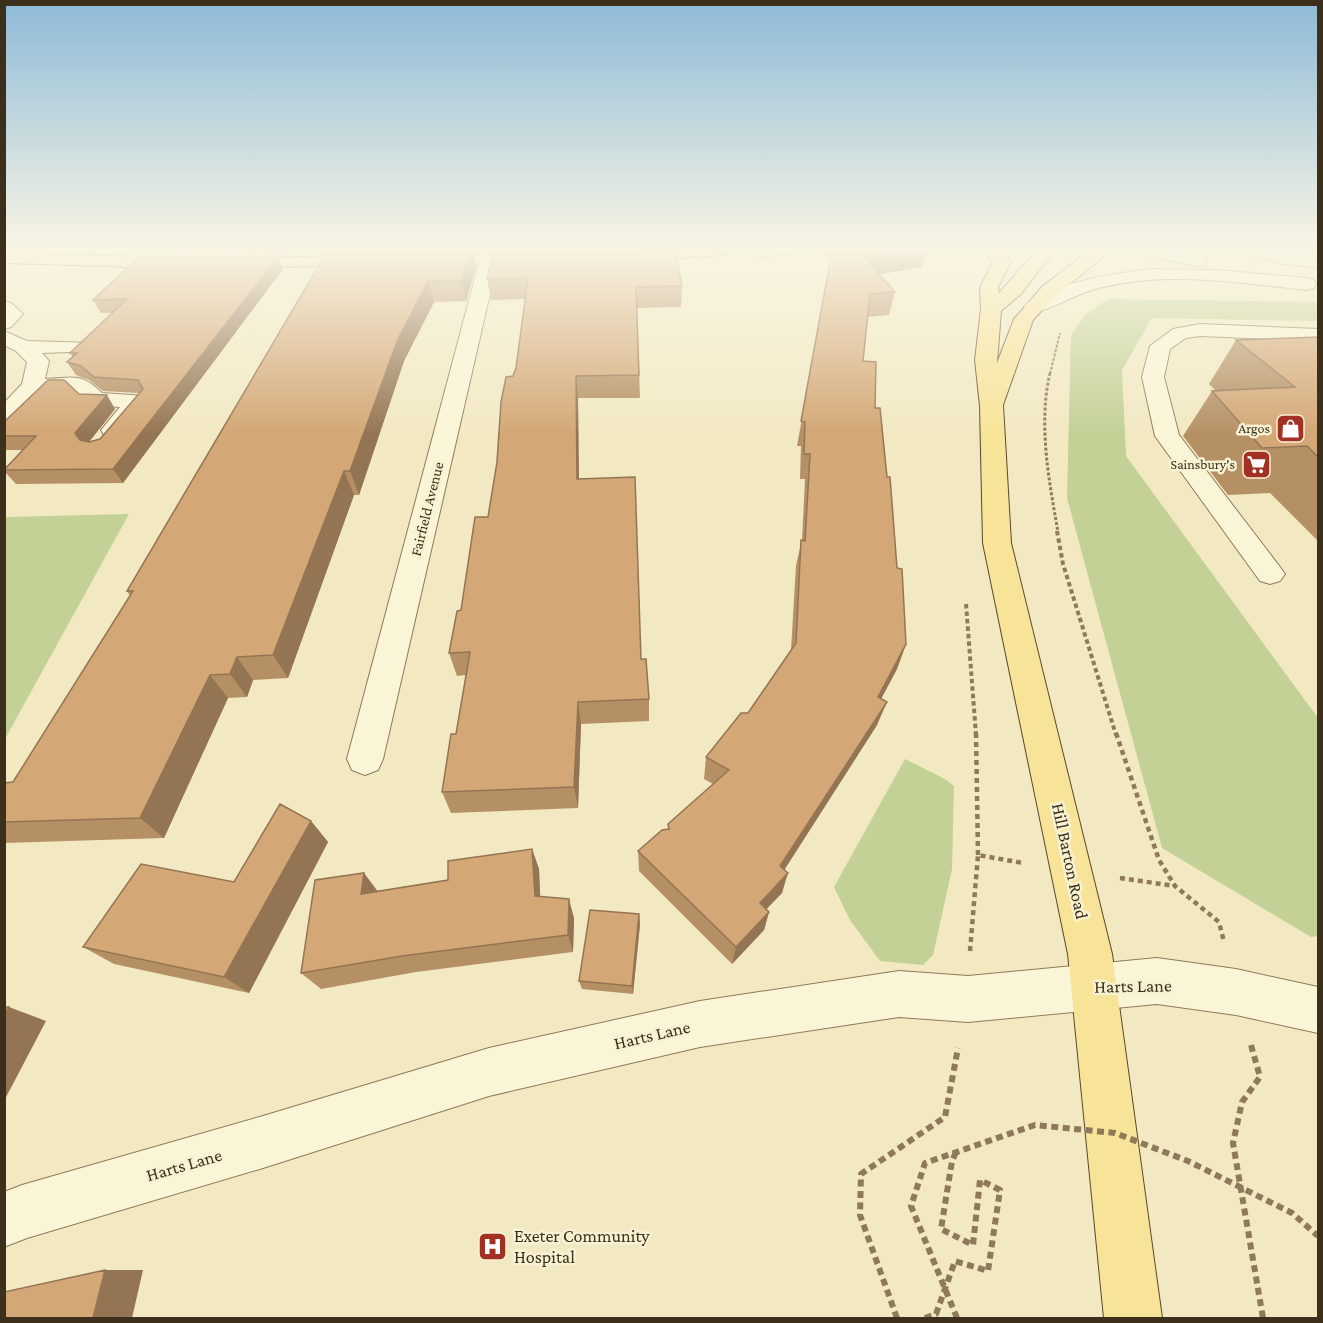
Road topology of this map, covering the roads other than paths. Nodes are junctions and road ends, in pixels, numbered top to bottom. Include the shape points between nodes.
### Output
1 (11, 312) edge
2 (476, 312) edge
3 (991, 312) edge
4 (1030, 312) edge
5 (4, 323) edge
6 (1318, 334) edge
7 (14, 342) edge
8 (86, 347) edge
9 (33, 386) junction
10 (992, 406) junction
11 (4, 418) edge
12 (99, 447) edge
13 (1270, 574) dead end
14 (365, 759) dead end
15 (1095, 986) junction
16 (1318, 1010) edge
17 (4, 1220) edge
18 (1133, 1318) edge

1 - 5 street
2 - 14 street, Fairfield Avenue
3 - 10 main road, Hill Barton Road via 986,360
4 - 10 main road, Hill Barton Road
6 - 13 street via 1200,330 1180,333 1160,346 1153,377 1167,436
7 - 8 street
7 - 9 street via 38,362
9 - 11 street
9 - 12 street via 80,384 96,400 138,401
10 - 15 main road, Hill Barton Road via 997,543 1073,871
15 - 16 street, Harts Lane via 1157,981 1236,992
15 - 17 street, Harts Lane via 968,999 899,994 700,1024 489,1072
15 - 18 main road, Hill Barton Road

